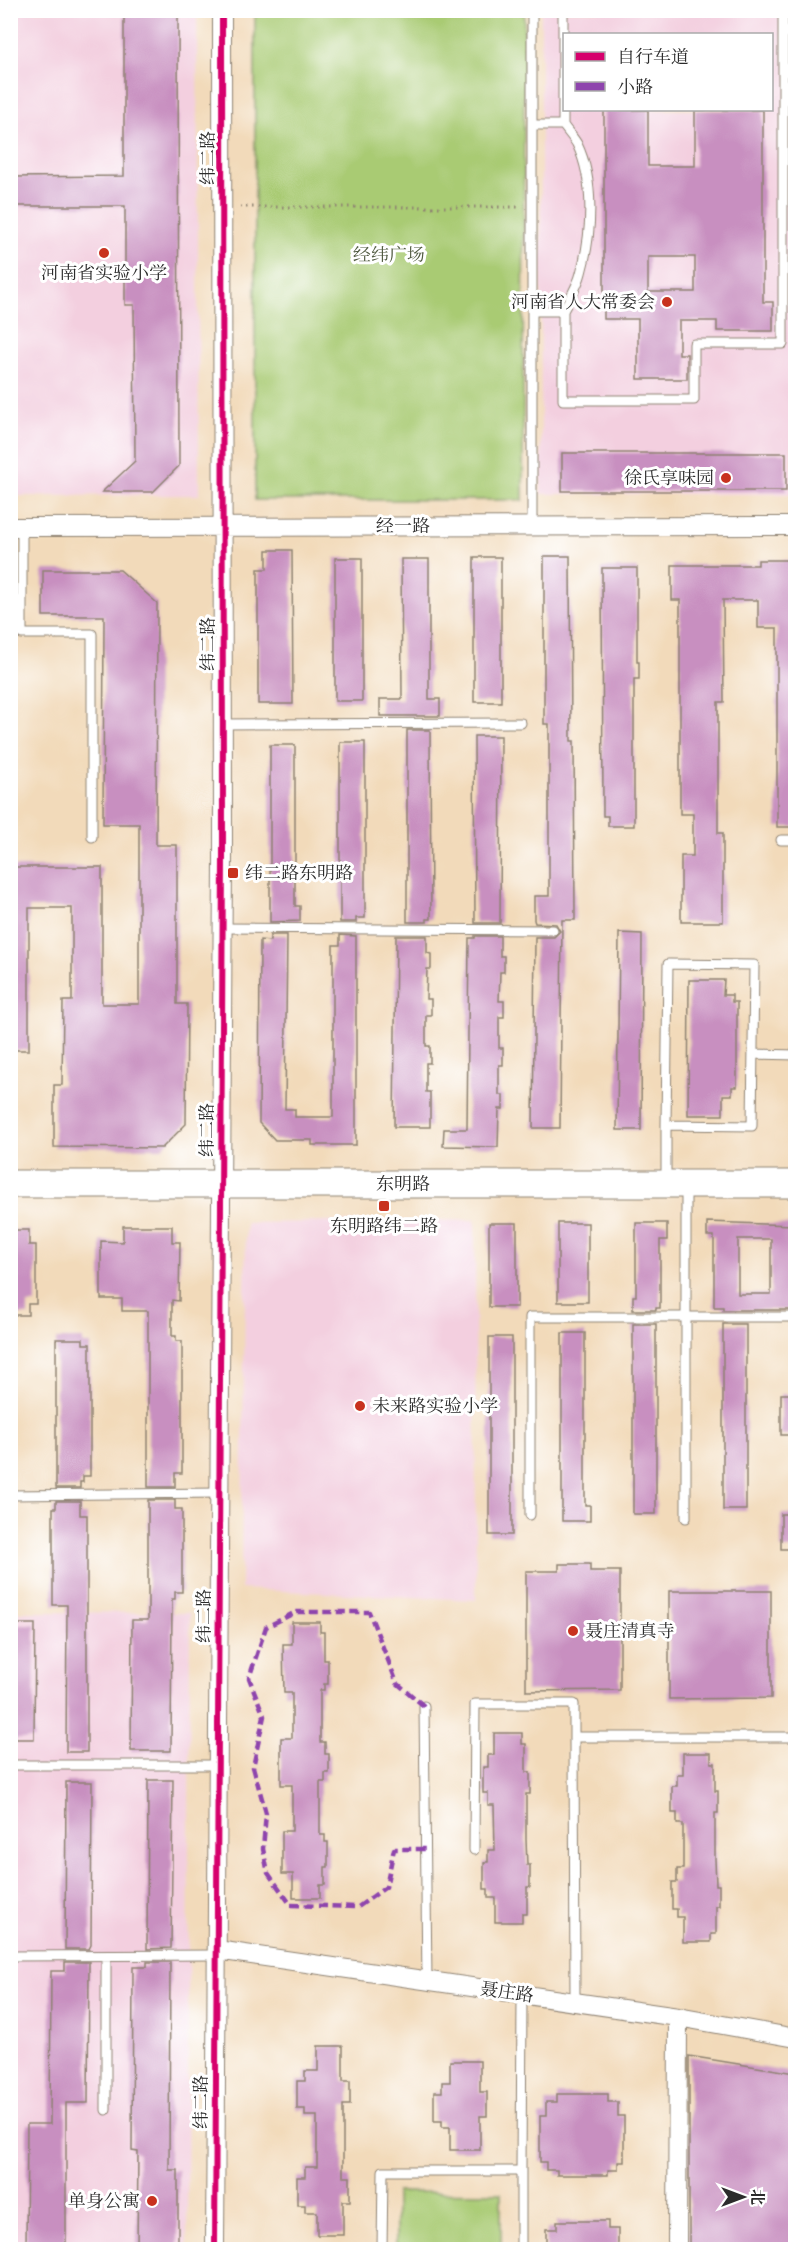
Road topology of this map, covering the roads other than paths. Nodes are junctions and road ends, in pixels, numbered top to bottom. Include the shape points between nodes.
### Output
1 (222, 10) edge
2 (532, 10) edge
3 (563, 10) edge
4 (783, 10) edge
5 (532, 125) junction
6 (563, 125) junction
7 (532, 311) junction
8 (563, 311) junction
9 (223, 526) junction
10 (532, 526) junction
11 (795, 526) edge
12 (16, 527) edge
13 (522, 723) dead end
14 (223, 724) junction
15 (92, 837) dead end
16 (781, 840) dead end
17 (795, 840) edge
18 (223, 928) junction
19 (552, 930) dead end
20 (753, 1054) junction
21 (795, 1055) edge
22 (666, 1125) junction
23 (10, 1184) edge
24 (222, 1184) junction
25 (676, 1184) junction
26 (795, 1184) edge
27 (686, 1317) junction
28 (795, 1317) edge
29 (220, 1493) junction
30 (10, 1495) edge
31 (530, 1515) dead end
32 (686, 1518) dead end
33 (424, 1706) dead end
34 (574, 1737) junction
35 (795, 1737) edge
36 (218, 1765) junction
37 (10, 1766) edge
38 (474, 1850) dead end
39 (217, 1953) junction
40 (10, 1956) edge
41 (106, 1956) junction
42 (427, 1981) junction
43 (522, 1995) junction
44 (574, 2002) junction
45 (678, 2017) junction
46 (795, 2038) edge
47 (106, 2110) dead end
48 (521, 2171) junction
49 (215, 2250) edge
50 (382, 2250) edge
51 (521, 2250) edge
52 (677, 2250) edge

1 - 9 street, 纬二路
2 - 5 lane
3 - 6 lane
4 - 8 lane via 783,344 694,344 694,400 563,400
5 - 6 lane
5 - 7 lane
6 - 8 lane via 576,143 586,171 589,207 581,275
7 - 8 lane
7 - 10 lane
9 - 10 street, 经一路
9 - 12 street, 经一路
9 - 14 street, 纬二路
10 - 11 street, 经一路
12 - 15 lane via 22,634 92,634
13 - 14 lane
14 - 18 street, 纬二路
16 - 17 lane
18 - 19 lane
18 - 24 street, 纬二路
20 - 21 lane
20 - 22 lane via 752,1126
20 - 22 lane via 754,965 668,964
22 - 25 lane
23 - 24 street, 东明路
24 - 25 street, 东明路
24 - 29 street, 纬二路
25 - 26 street, 东明路
25 - 27 lane
27 - 28 lane
27 - 31 lane via 530,1317
27 - 32 lane
29 - 30 lane
29 - 36 street, 纬二路
33 - 42 lane
34 - 35 lane
34 - 38 lane via 574,1704 475,1704
34 - 44 lane
36 - 37 lane
36 - 39 street, 纬二路
39 - 41 lane
39 - 42 street, 聂庄路
39 - 49 street, 纬二路
40 - 41 lane
41 - 47 lane
42 - 43 street, 聂庄路
43 - 44 street, 聂庄路
43 - 48 lane
44 - 45 street, 聂庄路
45 - 46 street, 聂庄路
45 - 52 street
48 - 50 lane via 382,2171
48 - 51 lane

